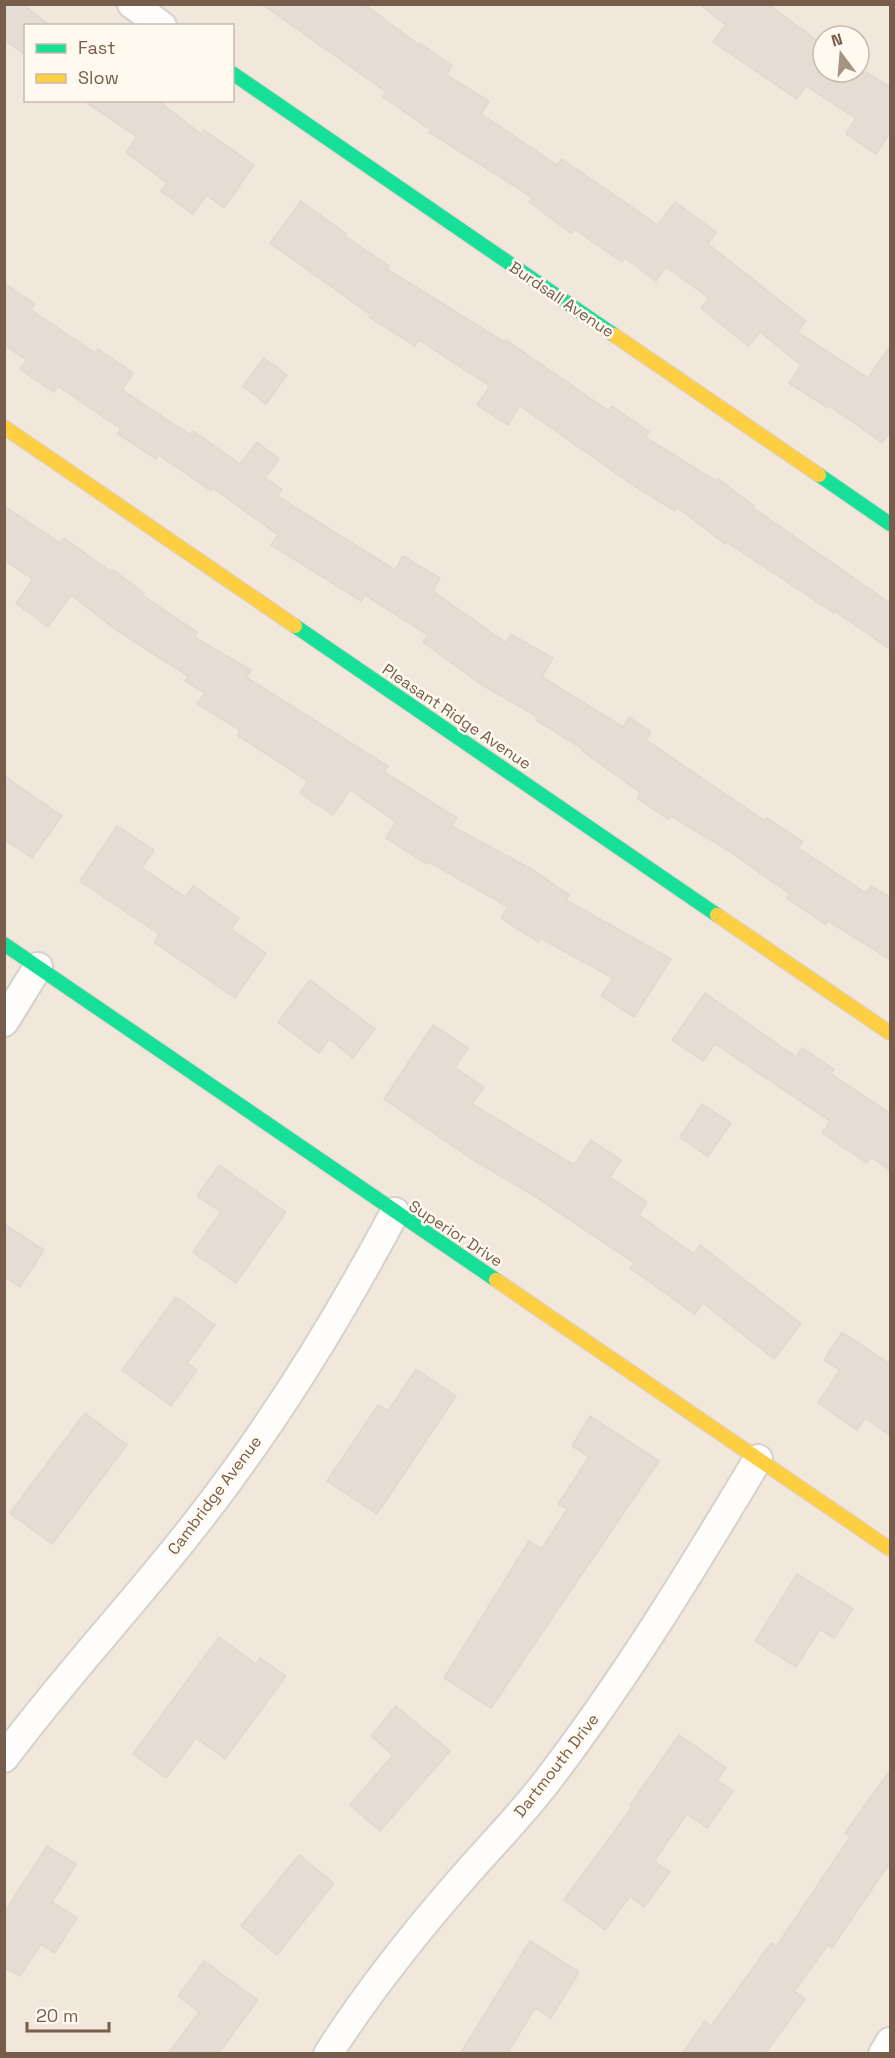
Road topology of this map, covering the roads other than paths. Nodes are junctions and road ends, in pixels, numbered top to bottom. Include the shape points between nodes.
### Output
1 (132, 4) edge
2 (159, 24) edge
3 (234, 75) edge
4 (4, 427) edge
5 (891, 524) edge
6 (4, 944) edge
7 (38, 967) junction
8 (4, 1022) edge
9 (891, 1034) edge
10 (395, 1212) junction
11 (758, 1459) junction
12 (891, 1549) edge
13 (4, 1758) edge
14 (891, 2042) edge
15 (328, 2054) edge
16 (883, 2054) edge

1 - 2 street
3 - 5 street, Burdsall Avenue
4 - 9 street, Pleasant Ridge Avenue
6 - 7 street, Superior Drive
7 - 8 street
7 - 10 street, Superior Drive
10 - 11 street, Superior Drive
10 - 13 street, Cambridge Avenue via 299,1379 210,1505
11 - 12 street, Superior Drive
11 - 15 street, Dartmouth Drive via 660,1623 618,1685 542,1787 377,1984
14 - 16 street

